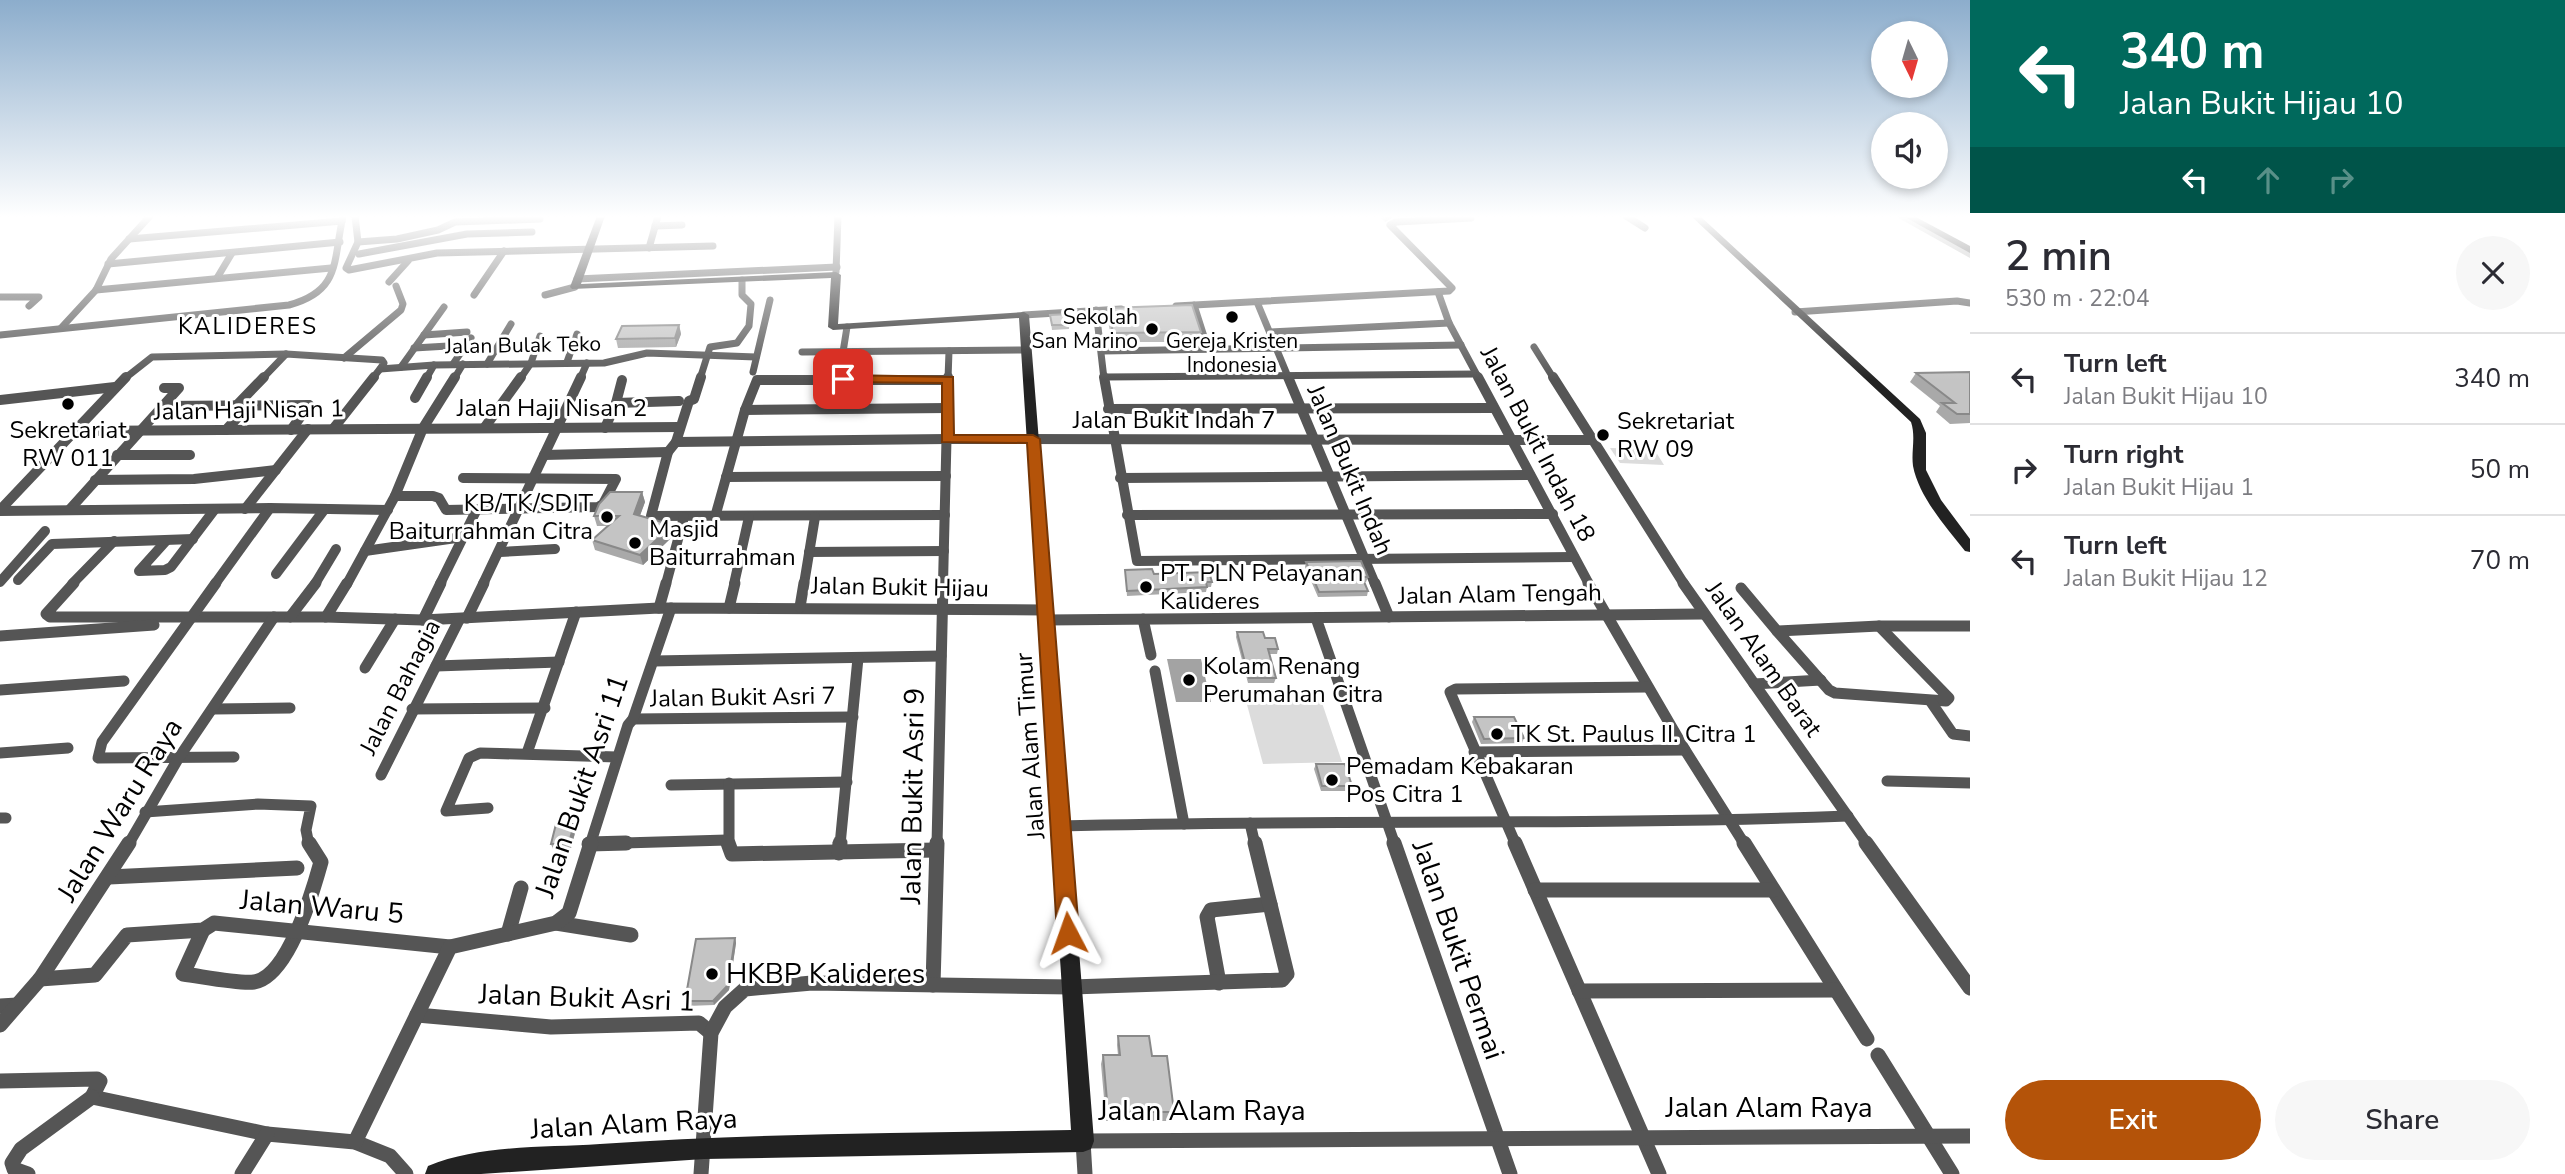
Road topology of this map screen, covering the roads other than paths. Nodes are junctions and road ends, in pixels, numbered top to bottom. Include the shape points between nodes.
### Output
1 (105, 271) edge
2 (221, 271) edge
3 (299, 271) edge
4 (330, 271) edge
5 (401, 271) edge
6 (491, 271) edge
7 (580, 271) edge
8 (836, 271) junction
9 (1435, 271) edge
10 (1752, 271) edge
11 (217, 278) junction
12 (664, 279) junction
13 (742, 280) junction
14 (576, 283) junction
15 (96, 290) junction
16 (1438, 292) junction
17 (474, 295) dead end
18 (545, 295) dead end
19 (0, 297) edge
20 (770, 300) dead end
21 (1257, 302) junction
22 (1967, 302) edge
23 (1194, 305) junction
24 (29, 306) dead end
25 (1169, 306) edge
26 (444, 307) dead end
27 (1132, 308) edge
28 (1096, 310) junction
29 (1795, 312) junction
30 (1024, 315) junction
31 (1448, 323) junction
32 (511, 324) dead end
33 (847, 327) junction
34 (61, 328) junction
35 (1270, 332) junction
36 (577, 334) dead end
37 (0, 335) edge
38 (424, 335) junction
39 (540, 336) dead end
40 (1461, 345) junction
41 (448, 346) dead end
42 (1534, 347) dead end
43 (414, 348) junction
44 (1276, 348) junction
45 (1208, 349) junction
46 (1027, 350) junction
47 (950, 351) junction
48 (1102, 351) junction
49 (802, 352) dead end
50 (843, 352) junction
51 (286, 354) junction
52 (708, 356) junction
53 (756, 357) junction
54 (344, 358) junction
55 (567, 362) junction
56 (531, 363) junction
57 (587, 363) junction
58 (453, 364) junction
59 (463, 364) junction
60 (487, 364) junction
61 (434, 365) junction
62 (401, 367) junction
63 (380, 369) junction
64 (753, 372) dead end
65 (1287, 373) junction
66 (1476, 374) junction
67 (1104, 377) junction
68 (622, 380) dead end
69 (948, 380) junction
70 (115, 387) junction
71 (164, 388) dead end
72 (415, 398) dead end
73 (0, 400) edge
74 (684, 401) junction
75 (616, 402) junction
76 (164, 406) junction
77 (236, 406) junction
78 (247, 406) junction
79 (1301, 407) junction
80 (948, 408) junction
81 (1493, 408) junction
82 (1108, 409) junction
83 (745, 410) junction
84 (485, 427) junction
85 (558, 427) junction
86 (680, 427) junction
87 (423, 428) junction
88 (605, 428) junction
89 (307, 429) junction
90 (333, 429) junction
91 (226, 430) junction
92 (291, 430) junction
93 (76, 431) junction
94 (138, 431) junction
95 (947, 439) junction
96 (1033, 439) junction
97 (1509, 439) junction
98 (736, 440) junction
99 (1113, 440) junction
100 (1315, 440) junction
101 (1592, 440) junction
102 (676, 442) junction
103 (668, 452) junction
104 (190, 454) dead end
105 (544, 455) junction
106 (117, 456) junction
107 (276, 470) junction
108 (1530, 475) junction
109 (946, 476) junction
110 (1330, 476) junction
111 (726, 477) junction
112 (463, 478) dead end
113 (535, 478) junction
114 (1120, 478) junction
115 (95, 480) junction
116 (395, 496) junction
117 (520, 507) junction
118 (270, 508) junction
119 (0, 509) edge
120 (69, 509) junction
121 (215, 509) junction
122 (245, 509) junction
123 (324, 510) junction
124 (388, 510) junction
125 (476, 511) junction
126 (1553, 514) junction
127 (945, 515) junction
128 (1126, 515) junction
129 (1346, 515) junction
130 (684, 517) junction
131 (715, 517) junction
132 (749, 517) junction
133 (815, 517) junction
134 (45, 531) dead end
135 (463, 537) junction
136 (193, 539) junction
137 (114, 541) junction
138 (166, 541) junction
139 (1970, 548) edge
140 (336, 549) dead end
141 (555, 549) dead end
142 (365, 551) junction
143 (944, 551) junction
144 (500, 552) junction
145 (809, 552) junction
146 (1574, 557) junction
147 (1365, 560) junction
148 (276, 573) dead end
149 (18, 580) dead end
150 (0, 582) edge
151 (1741, 588) dead end
152 (800, 607) junction
153 (665, 608) junction
154 (729, 608) junction
155 (943, 609) junction
156 (576, 612) junction
157 (1605, 614) junction
158 (1703, 614) junction
159 (1045, 615) junction
160 (274, 617) junction
161 (290, 617) junction
162 (326, 617) junction
163 (1389, 617) junction
164 (1316, 618) junction
165 (190, 619) junction
166 (395, 619) junction
167 (463, 619) junction
168 (1143, 619) junction
169 (423, 620) junction
170 (167, 624) dead end
171 (1879, 626) junction
172 (1970, 626) edge
173 (1777, 631) junction
174 (0, 636) edge
175 (1151, 655) dead end
176 (941, 656) junction
177 (859, 658) junction
178 (654, 661) junction
179 (559, 662) junction
180 (436, 666) junction
181 (365, 668) dead end
182 (1155, 671) dead end
183 (1821, 680) junction
184 (124, 681) dead end
185 (1754, 684) junction
186 (1647, 687) junction
187 (0, 690) edge
188 (1931, 702) junction
189 (290, 708) dead end
190 (545, 708) junction
191 (214, 709) junction
192 (412, 709) junction
193 (853, 717) junction
194 (633, 719) junction
195 (1970, 736) edge
196 (68, 748) dead end
197 (1685, 750) junction
198 (1474, 752) junction
199 (0, 753) edge
200 (527, 753) junction
201 (234, 757) dead end
202 (617, 757) junction
203 (178, 759) junction
204 (381, 775) dead end
205 (1887, 781) dead end
206 (847, 782) junction
207 (729, 783) junction
208 (1970, 783) edge
209 (671, 785) dead end
210 (488, 808) dead end
211 (145, 812) junction
212 (1848, 816) junction
213 (1730, 820) junction
214 (1388, 821) junction
215 (1505, 821) junction
216 (1250, 823) junction
217 (1184, 824) junction
218 (1060, 826) junction
219 (727, 840) junction
220 (589, 844) junction
221 (936, 850) junction
222 (839, 853) junction
223 (298, 868) dead end
224 (109, 877) junction
225 (521, 888) dead end
226 (1535, 890) junction
227 (1773, 890) junction
228 (1270, 904) junction
229 (556, 923) junction
230 (203, 930) junction
231 (296, 932) junction
232 (508, 934) junction
233 (631, 936) dead end
234 (450, 947) junction
235 (40, 979) junction
236 (1219, 983) junction
237 (933, 985) junction
238 (1072, 987) junction
239 (1970, 988) edge
240 (1836, 990) junction
241 (1578, 991) junction
242 (17, 1005) junction
243 (0, 1006) edge
244 (416, 1015) junction
245 (0, 1025) edge
246 (711, 1033) junction
247 (1867, 1039) dead end
248 (1878, 1055) dead end
249 (0, 1081) edge
250 (93, 1097) junction
251 (267, 1134) junction
252 (1928, 1136) junction
253 (1970, 1136) edge
254 (1642, 1138) junction
255 (1497, 1139) junction
256 (1083, 1141) junction
257 (355, 1142) junction
258 (704, 1148) junction
259 (28, 1174) edge
260 (242, 1174) edge
261 (406, 1174) edge
262 (436, 1174) edge
263 (701, 1174) edge
264 (1085, 1174) edge
265 (1510, 1174) edge
266 (1659, 1174) edge
267 (1952, 1174) edge

1 - 15 street
2 - 11 street
3 - 11 street
4 - 34 street via 320,292 289,304
5 - 54 street via 392,284 403,304 401,310
6 - 17 street
7 - 14 street
8 - 12 street
8 - 13 street
8 - 33 street via 831,325
9 - 16 street, Jalan Bukit Indah 18 via 1452,288
10 - 29 street
11 - 15 street
12 - 13 street
12 - 14 street
13 - 52 street via 742,295 751,304 749,326 737,343 710,347
14 - 18 street
15 - 34 street
16 - 21 street
16 - 31 street, Jalan Bukit Indah 18
19 - 24 street via 38,297
20 - 53 street
21 - 23 street
21 - 35 street, Jalan Bukit Indah
22 - 29 street
23 - 25 street
23 - 45 street
26 - 38 street
27 - 28 street
28 - 30 street
28 - 48 street
29 - 139 street via 1916,421 1921,435 1919,467 1925,482
30 - 33 street
30 - 46 street, Jalan Alam Timur
31 - 35 street
31 - 40 street, Jalan Bukit Indah 18
32 - 60 street
33 - 50 street
34 - 37 street
35 - 44 street, Jalan Bukit Indah
36 - 55 street
38 - 43 street
38 - 58 street via 469,335
39 - 56 street
40 - 44 street
40 - 66 street, Jalan Bukit Indah 18
41 - 43 street
42 - 101 street, Jalan Alam Barat
43 - 62 street
44 - 45 street
44 - 65 street, Jalan Bukit Indah
45 - 48 street
46 - 47 street
46 - 96 street, Jalan Alam Timur
47 - 50 street
47 - 69 street, Jalan Bukit Asri 9
48 - 67 street
49 - 50 street
51 - 54 street
51 - 70 street via 152,357
51 - 77 street
52 - 53 street, Jalan Bulak Teko
52 - 57 street, Jalan Bulak Teko via 648,353
52 - 74 street via 694,398
53 - 64 street
54 - 63 street via 382,360
55 - 56 street, Jalan Bulak Teko
55 - 57 street, Jalan Bulak Teko
56 - 60 street, Jalan Bulak Teko
56 - 84 street
57 - 85 street, Jalan Bahagia
58 - 59 street, Jalan Bulak Teko
58 - 61 street, Jalan Bulak Teko
59 - 60 street, Jalan Bulak Teko
59 - 87 street
61 - 62 street, Jalan Bulak Teko
61 - 72 street
62 - 63 street, Jalan Bulak Teko
63 - 90 street
65 - 66 street
65 - 67 street
65 - 79 street, Jalan Bukit Indah
66 - 81 street, Jalan Bukit Indah 18
67 - 82 street
68 - 75 street
69 - 80 street, Jalan Bukit Asri 9
69 - 83 street via 764,379 754,384
70 - 73 street
70 - 93 street
71 - 76 street via 179,388
74 - 75 street
74 - 86 street
75 - 88 street
76 - 77 street
76 - 94 street
77 - 78 street
78 - 91 street
78 - 92 street via 309,405
79 - 81 street
79 - 82 street
79 - 100 street, Jalan Bukit Indah
80 - 83 street
80 - 95 street, Jalan Bukit Asri 9
81 - 97 street, Jalan Bukit Indah 18
82 - 99 street
83 - 98 street
84 - 85 street, Jalan Haji Nisan 2
84 - 87 street, Jalan Haji Nisan 2
85 - 88 street, Jalan Haji Nisan 2
85 - 105 street, Jalan Bahagia
86 - 88 street, Jalan Haji Nisan 2
86 - 102 street
87 - 90 street, Jalan Haji Nisan 1
87 - 116 street
89 - 90 street, Jalan Haji Nisan 1
89 - 92 street, Jalan Haji Nisan 1
89 - 107 street
91 - 92 street, Jalan Haji Nisan 1
91 - 94 street, Jalan Haji Nisan 1
93 - 94 street, Jalan Haji Nisan 1
93 - 119 street
94 - 106 street
95 - 96 street, Jalan Bukit Indah 7
95 - 98 street, Jalan Bukit Indah 7
95 - 109 street, Jalan Bukit Asri 9
96 - 99 street, Jalan Bukit Indah 7
96 - 159 street, Jalan Alam Timur
97 - 100 street, Jalan Bukit Indah 7
97 - 101 street, Jalan Bukit Indah 7
97 - 108 street, Jalan Bukit Indah 18
98 - 102 street, Jalan Bukit Indah 7
98 - 111 street
99 - 100 street, Jalan Bukit Indah 7
99 - 114 street
100 - 110 street, Jalan Bukit Indah
101 - 158 street, Jalan Alam Barat
102 - 103 street
103 - 105 street
103 - 130 street via 650,513 655,518
104 - 106 street
105 - 113 street, Jalan Bahagia
106 - 115 street
107 - 115 street via 194,480
107 - 122 street
108 - 110 street
108 - 126 street, Jalan Bukit Indah 18
109 - 111 street
109 - 127 street, Jalan Bukit Asri 9
110 - 114 street
110 - 129 street, Jalan Bukit Indah
111 - 131 street
112 - 113 street
113 - 117 street, Jalan Bahagia
113 - 117 street via 616,479 598,507
114 - 128 street
115 - 120 street
116 - 124 street
116 - 125 street via 433,496 446,510
117 - 125 street
117 - 144 street, Jalan Bahagia
118 - 122 street
118 - 123 street
118 - 165 street
119 - 120 street
120 - 121 street
121 - 122 street
121 - 136 street
123 - 124 street
123 - 148 street
124 - 142 street
125 - 135 street
126 - 129 street
126 - 146 street, Jalan Bukit Indah 18
127 - 133 street
127 - 143 street, Jalan Bukit Asri 9
128 - 129 street
128 - 147 street via 1135,558 1142,563
129 - 147 street, Jalan Bukit Indah
130 - 131 street
130 - 153 street, Jalan Bukit Asri 11
131 - 132 street
132 - 133 street
132 - 154 street
133 - 145 street
134 - 150 street
135 - 142 street
135 - 169 street
136 - 138 street
136 - 138 street via 169,569 139,571
137 - 138 street
137 - 149 street via 52,544
137 - 165 street via 46,614
140 - 161 street
141 - 144 street
142 - 162 street
143 - 145 street
143 - 155 street, Jalan Bukit Asri 9
144 - 167 street, Jalan Bahagia
145 - 152 street
146 - 147 street
146 - 157 street, Jalan Bukit Indah 18
147 - 163 street, Jalan Bukit Indah
151 - 173 street
152 - 154 street, Jalan Bukit Hijau
152 - 155 street, Jalan Bukit Hijau
153 - 154 street, Jalan Bukit Hijau
153 - 156 street
153 - 178 street, Jalan Bukit Asri 11
155 - 159 street, Jalan Bukit Hijau
155 - 176 street, Jalan Bukit Asri 9
156 - 167 street
156 - 179 street
157 - 158 street, Jalan Alam Tengah
157 - 163 street, Jalan Alam Tengah
157 - 186 street, Jalan Bukit Indah 18
158 - 185 street, Jalan Alam Barat
159 - 168 street, Jalan Alam Tengah
159 - 218 street, Jalan Alam Timur
160 - 161 street
160 - 165 street
160 - 191 street, Jalan Waru Raya
161 - 162 street
162 - 166 street
163 - 164 street, Jalan Alam Tengah
164 - 168 street, Jalan Alam Tengah
164 - 214 street, Jalan Bukit Permai
165 - 203 street via 98,753 98,758
166 - 169 street
166 - 181 street
167 - 169 street
167 - 180 street, Jalan Bahagia
168 - 175 street
170 - 174 street
171 - 172 street
171 - 173 street
171 - 188 street via 1949,698
173 - 183 street
176 - 177 street
176 - 221 street, Jalan Bukit Asri 9
177 - 178 street
177 - 193 street
178 - 194 street, Jalan Bukit Asri 11
179 - 180 street
179 - 190 street
180 - 192 street, Jalan Bahagia
182 - 217 street
183 - 185 street
183 - 188 street via 1835,693
184 - 187 street
185 - 212 street, Jalan Alam Barat
186 - 197 street, Jalan Bukit Indah 18
186 - 198 street via 1456,689 1450,692
188 - 195 street via 1953,734
189 - 191 street
190 - 192 street
190 - 200 street
191 - 203 street, Jalan Waru Raya
192 - 204 street, Jalan Bahagia
193 - 194 street, Jalan Bukit Asri 7
193 - 206 street
194 - 202 street, Jalan Bukit Asri 11
196 - 199 street
197 - 198 street
197 - 213 street, Jalan Bukit Indah 18
198 - 215 street
200 - 202 street
200 - 210 street via 480,753 469,758 446,811
201 - 203 street
202 - 220 street, Jalan Bukit Asri 11
203 - 211 street, Jalan Waru Raya
205 - 208 street
206 - 207 street
206 - 222 street
207 - 209 street
207 - 219 street
211 - 224 street, Jalan Waru Raya
211 - 231 street via 311,806 306,838 321,862
212 - 213 street
212 - 239 street, Jalan Alam Barat
213 - 215 street
213 - 227 street, Jalan Bukit Indah 18
214 - 215 street
214 - 216 street
214 - 255 street, Jalan Bukit Permai
215 - 226 street
216 - 217 street
216 - 228 street
217 - 218 street
218 - 238 street, Jalan Alam Timur
219 - 220 street
219 - 222 street via 732,854 739,856
220 - 229 street, Jalan Bukit Asri 11 via 569,913
221 - 222 street
221 - 237 street, Jalan Bukit Asri 9
223 - 224 street
224 - 235 street, Jalan Waru Raya
225 - 232 street
226 - 227 street
226 - 241 street
227 - 240 street, Jalan Bukit Indah 18
228 - 236 street via 1211,910 1206,921
228 - 236 street via 1287,974 1282,980
229 - 232 street, Jalan Bukit Asri 11
229 - 233 street
230 - 231 street, Jalan Waru 5 via 214,923
230 - 231 street via 183,974 254,982 273,970
230 - 235 street, Jalan Waru 5 via 127,935 95,975
231 - 234 street, Jalan Waru 5
232 - 234 street, Jalan Bukit Asri 11
234 - 244 street
235 - 242 street, Jalan Waru Raya
236 - 238 street
237 - 238 street
237 - 246 street via 813,984 745,989 725,1007
238 - 256 street, Jalan Alam Timur
240 - 241 street
240 - 247 street, Jalan Bukit Indah 18
241 - 254 street
242 - 243 street
242 - 245 street, Jalan Waru Raya
244 - 246 street, Jalan Bukit Asri 1 via 551,1027 699,1023
244 - 257 street
246 - 258 street
248 - 252 street
249 - 250 street via 97,1079 99,1089
250 - 251 street
250 - 259 street via 21,1149 12,1163 14,1169
251 - 257 street
251 - 260 street
252 - 253 street, Jalan Alam Raya
252 - 254 street, Jalan Alam Raya
252 - 267 street
254 - 255 street, Jalan Alam Raya
254 - 266 street
255 - 256 street, Jalan Alam Raya
255 - 265 street, Jalan Bukit Permai
256 - 258 street, Jalan Alam Raya
256 - 264 street, Jalan Alam Timur
257 - 261 street via 390,1156
258 - 262 street, Jalan Alam Raya via 479,1163
258 - 263 street

